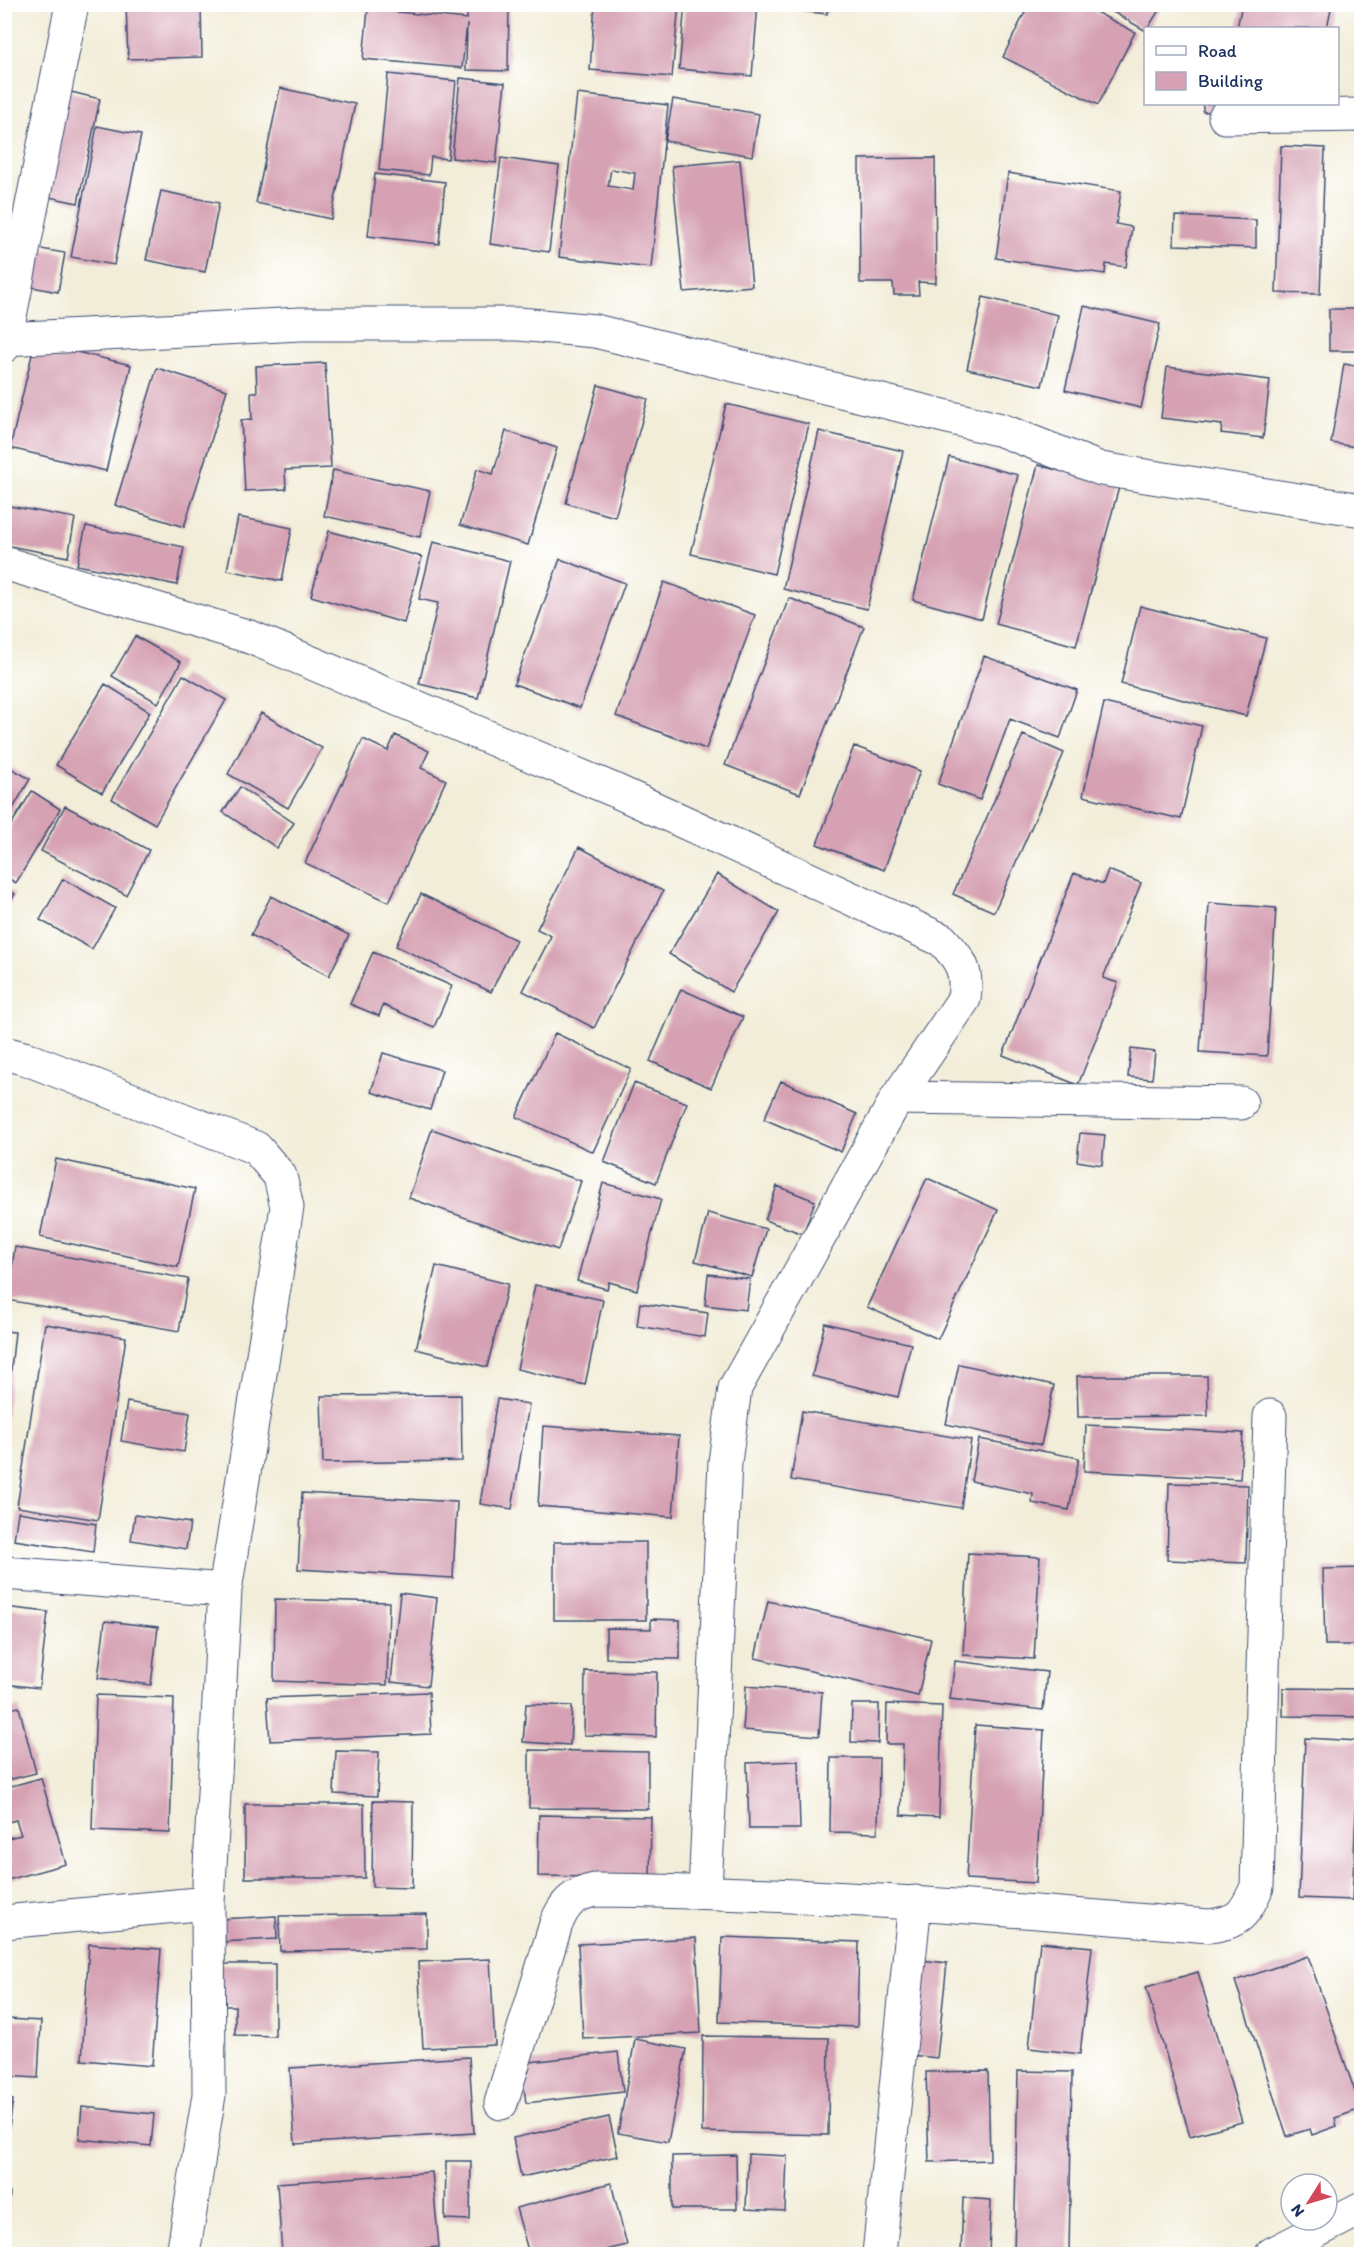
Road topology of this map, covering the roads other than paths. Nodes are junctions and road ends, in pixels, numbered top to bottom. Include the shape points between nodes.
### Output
1 (72, 4) edge
2 (1362, 115) edge
3 (1225, 117) dead end
4 (5, 341) edge
5 (1362, 510) edge
6 (4, 564) edge
7 (4, 1053) edge
8 (897, 1098) junction
9 (1241, 1103) dead end
10 (1270, 1416) dead end
11 (4, 1573) edge
12 (225, 1590) junction
13 (705, 1891) junction
14 (915, 1902) junction
15 (208, 1903) junction
16 (4, 1922) edge
17 (501, 2103) dead end
18 (1362, 2208) edge
19 (183, 2254) edge
20 (879, 2254) edge
21 (1272, 2254) edge

1 - 4 street
2 - 3 street
4 - 5 street via 301,324 519,324 595,332 1001,430 1101,469
6 - 8 street via 250,637 614,790 942,940 960,959 967,981 964,999
7 - 12 street via 255,1149 280,1176 287,1207
8 - 9 street
8 - 13 street via 735,1388 725,1462
10 - 14 street via 1257,1887 1245,1911 1231,1923 1209,1926
11 - 12 street
12 - 15 street
13 - 14 street
13 - 17 street via 595,1890 578,1894 563,1907
14 - 20 street
15 - 16 street
15 - 19 street via 209,2095
18 - 21 street

